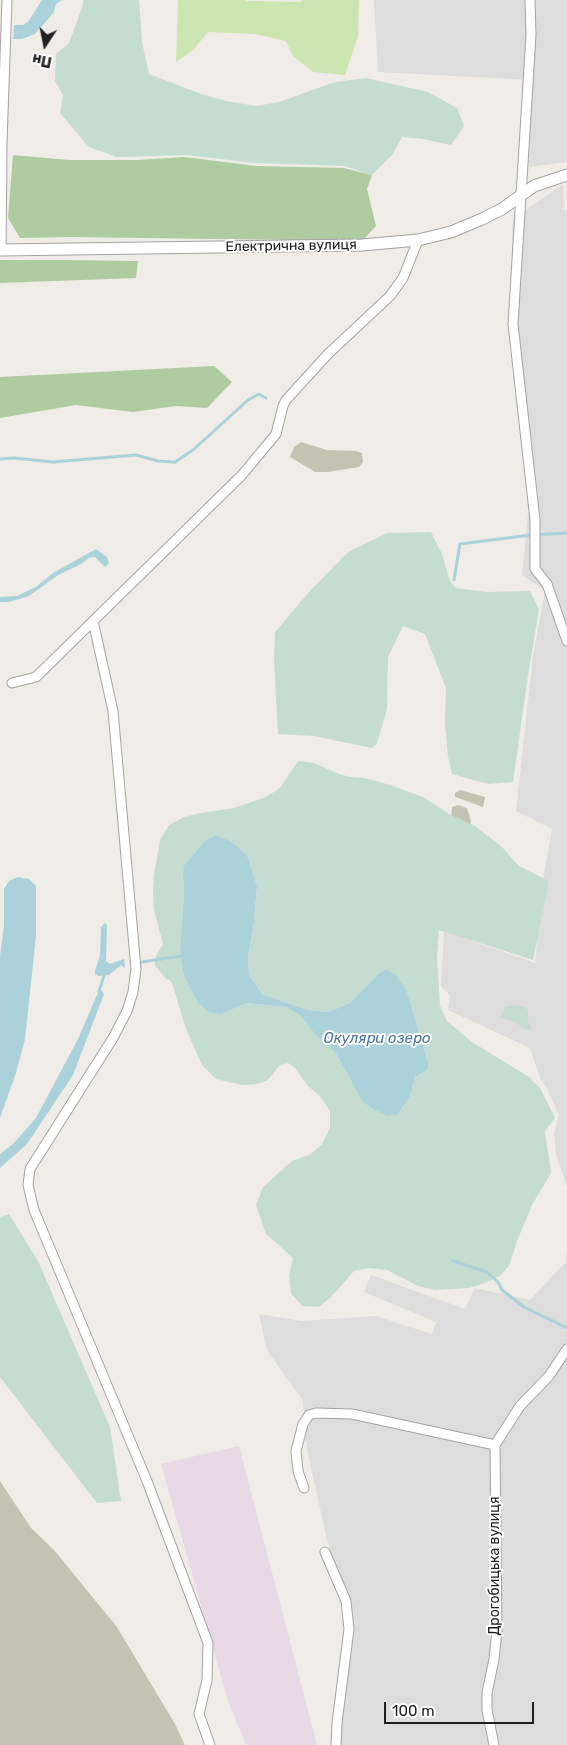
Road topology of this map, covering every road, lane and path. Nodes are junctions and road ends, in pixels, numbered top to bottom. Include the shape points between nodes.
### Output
1 (7, 0) edge
2 (530, 0) edge
3 (567, 175) edge
4 (520, 196) junction
5 (418, 240) junction
6 (0, 250) edge
7 (93, 621) junction
8 (567, 641) edge
9 (12, 683) dead end
10 (567, 1349) edge
11 (495, 1445) junction
12 (304, 1488) dead end
13 (325, 1552) dead end
14 (210, 1745) edge
15 (336, 1745) edge
16 (494, 1745) edge

1 - 6 street
2 - 4 street via 531,35
3 - 4 street, Електрична вулиця via 534,186
4 - 5 street, Електрична вулиця via 482,219 451,232
4 - 8 street via 512,324 535,520 535,570 548,584
5 - 6 street, Електрична вулиця via 362,245
5 - 7 street via 410,265 390,296 328,354 286,400 276,434 242,475
7 - 9 street via 36,677
7 - 14 street via 112,710 136,969 127,1011 30,1170 28,1185 34,1210 147,1481 208,1643 206,1680 199,1714
10 - 11 street via 561,1367 520,1406
11 - 12 street via 352,1414 308,1415 296,1451
11 - 16 street, Дрогобицька вулиця via 498,1602 494,1660 487,1692
13 - 15 street via 346,1601 349,1629

